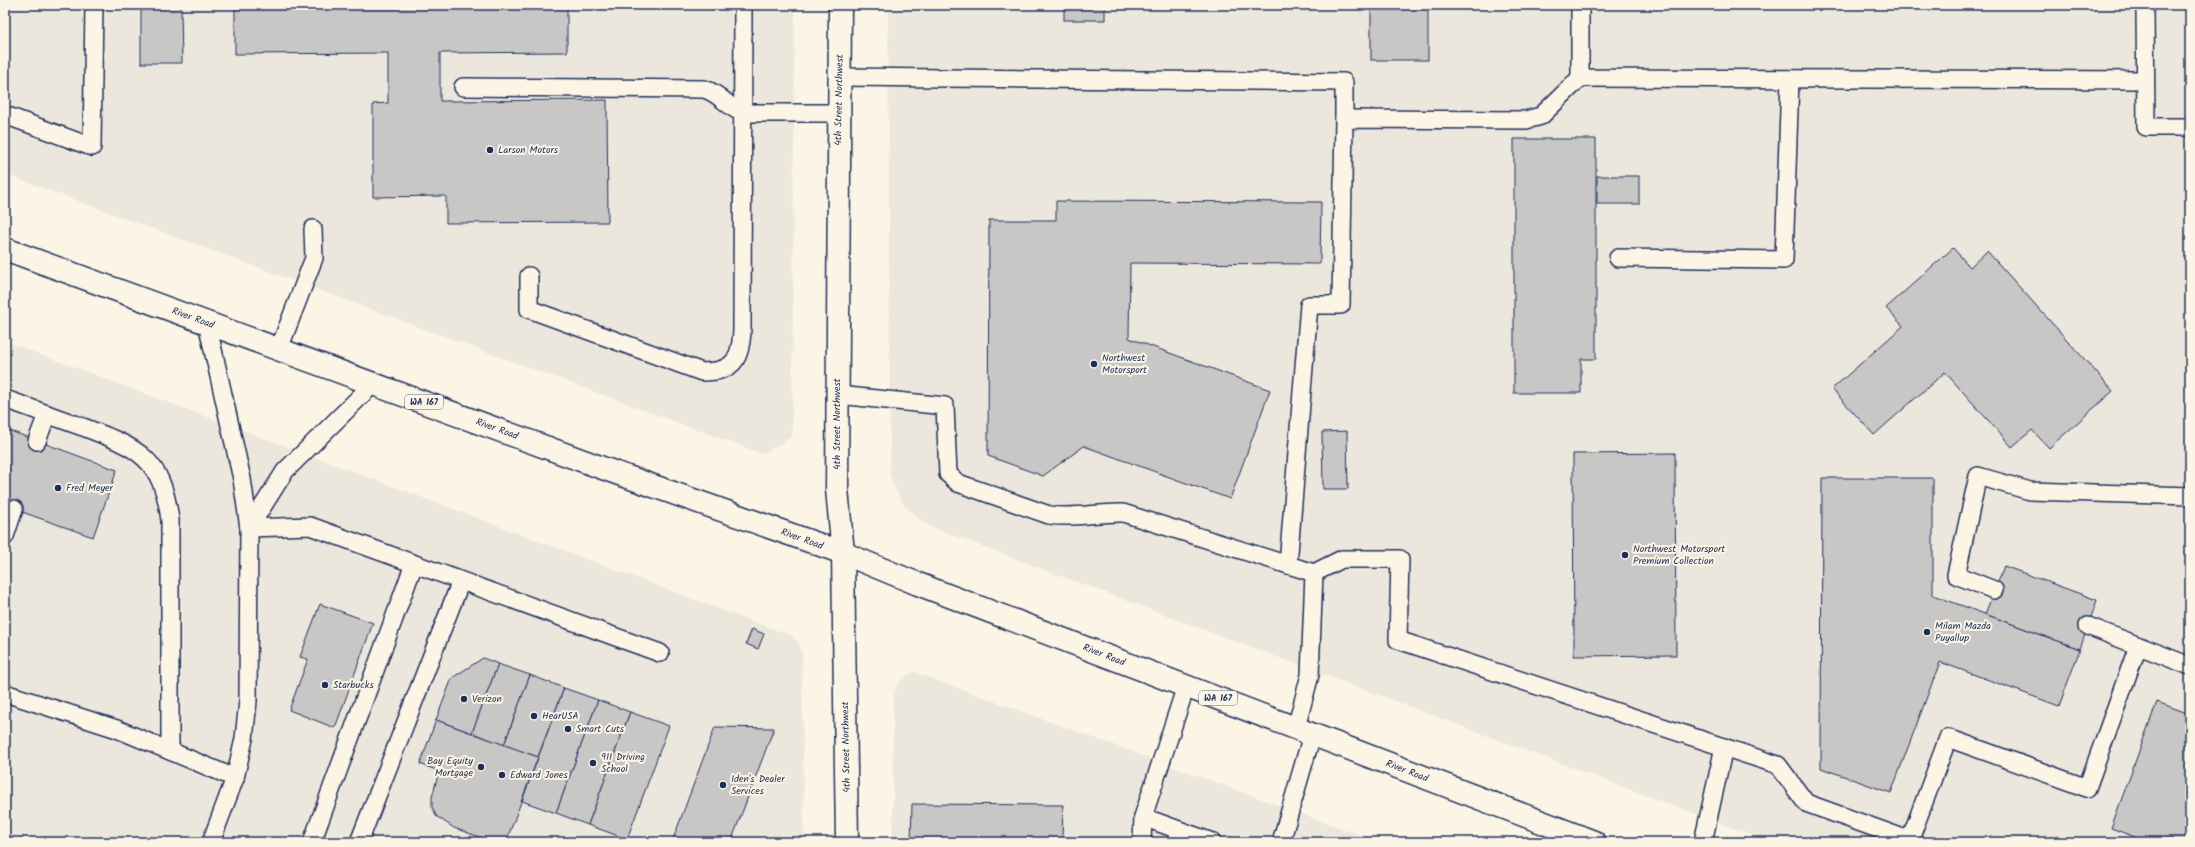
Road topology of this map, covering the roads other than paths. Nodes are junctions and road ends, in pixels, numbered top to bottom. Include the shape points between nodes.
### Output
1 (94, 5) edge
2 (743, 5) edge
3 (840, 5) edge
4 (1580, 5) edge
5 (2145, 5) edge
6 (840, 76) junction
7 (1580, 78) junction
8 (1790, 79) junction
9 (2145, 80) junction
10 (463, 87) dead end
11 (743, 113) junction
12 (839, 113) junction
13 (5, 115) edge
14 (1344, 119) junction
15 (2190, 127) edge
16 (313, 229) dead end
17 (5, 249) edge
18 (1618, 258) dead end
19 (529, 276) dead end
20 (207, 323) junction
21 (279, 349) junction
22 (373, 384) junction
23 (838, 395) junction
24 (5, 399) edge
25 (47, 414) junction
26 (38, 441) dead end
27 (2190, 496) edge
28 (14, 509) dead end
29 (249, 528) junction
30 (5, 536) edge
31 (843, 553) junction
32 (414, 564) junction
33 (1288, 565) junction
34 (1314, 573) junction
35 (461, 581) junction
36 (1994, 590) dead end
37 (2088, 626) dead end
38 (2138, 646) junction
39 (660, 654) dead end
40 (2190, 666) edge
41 (1186, 686) junction
42 (5, 693) edge
43 (1304, 732) junction
44 (1724, 747) junction
45 (170, 751) junction
46 (235, 778) junction
47 (1143, 817) junction
48 (211, 842) edge
49 (312, 842) edge
50 (359, 842) edge
51 (848, 842) edge
52 (1142, 842) edge
53 (1212, 842) edge
54 (1281, 842) edge
55 (1594, 842) edge
56 (1703, 842) edge
57 (1911, 842) edge

1 - 13 lane via 92,147
2 - 11 lane
3 - 6 main road, 4th Street Northwest
4 - 7 lane
5 - 9 lane
6 - 12 main road, 4th Street Northwest
6 - 14 lane via 1344,82
7 - 8 lane
7 - 14 lane via 1541,116 1526,120
8 - 9 lane
8 - 18 lane via 1784,260
9 - 15 lane via 2146,127
10 - 11 lane via 704,89 719,95 733,110
11 - 12 lane
11 - 19 lane via 742,329 740,350 731,365 714,372 695,370 529,309
12 - 23 main road, 4th Street Northwest
14 - 33 lane via 1341,305 1309,305
16 - 21 lane via 314,258
17 - 20 main road, River Road / WA 167
20 - 21 main road, River Road / WA 167
20 - 29 lane via 242,479
21 - 22 main road, River Road / WA 167
22 - 29 lane via 285,471
22 - 31 main road, River Road / WA 167
23 - 31 main road, 4th Street Northwest via 837,489
23 - 33 lane via 945,406 948,474 958,483 1049,515 1061,517 1102,512 1123,513
24 - 25 lane
25 - 26 lane
25 - 45 lane via 124,443 144,457 162,482 170,520
27 - 36 lane via 2030,491 1978,476 1956,575
28 - 30 lane
29 - 32 lane via 310,526
29 - 46 lane via 248,702 244,739
31 - 41 main road, River Road / WA 167
31 - 51 main road, 4th Street Northwest
32 - 35 lane
32 - 49 lane
33 - 34 lane
34 - 43 lane via 1310,675
34 - 44 lane via 1342,559 1400,559 1398,640
35 - 39 lane
35 - 50 lane
37 - 38 lane
38 - 40 lane
38 - 57 lane via 2087,788 1948,738
41 - 43 main road, River Road / WA 167
41 - 47 lane
42 - 45 lane via 117,729
43 - 54 lane
43 - 55 main road, River Road / WA 167
44 - 56 lane
44 - 57 lane via 1778,765 1806,803
45 - 46 lane
46 - 48 lane
47 - 52 lane
47 - 53 lane

